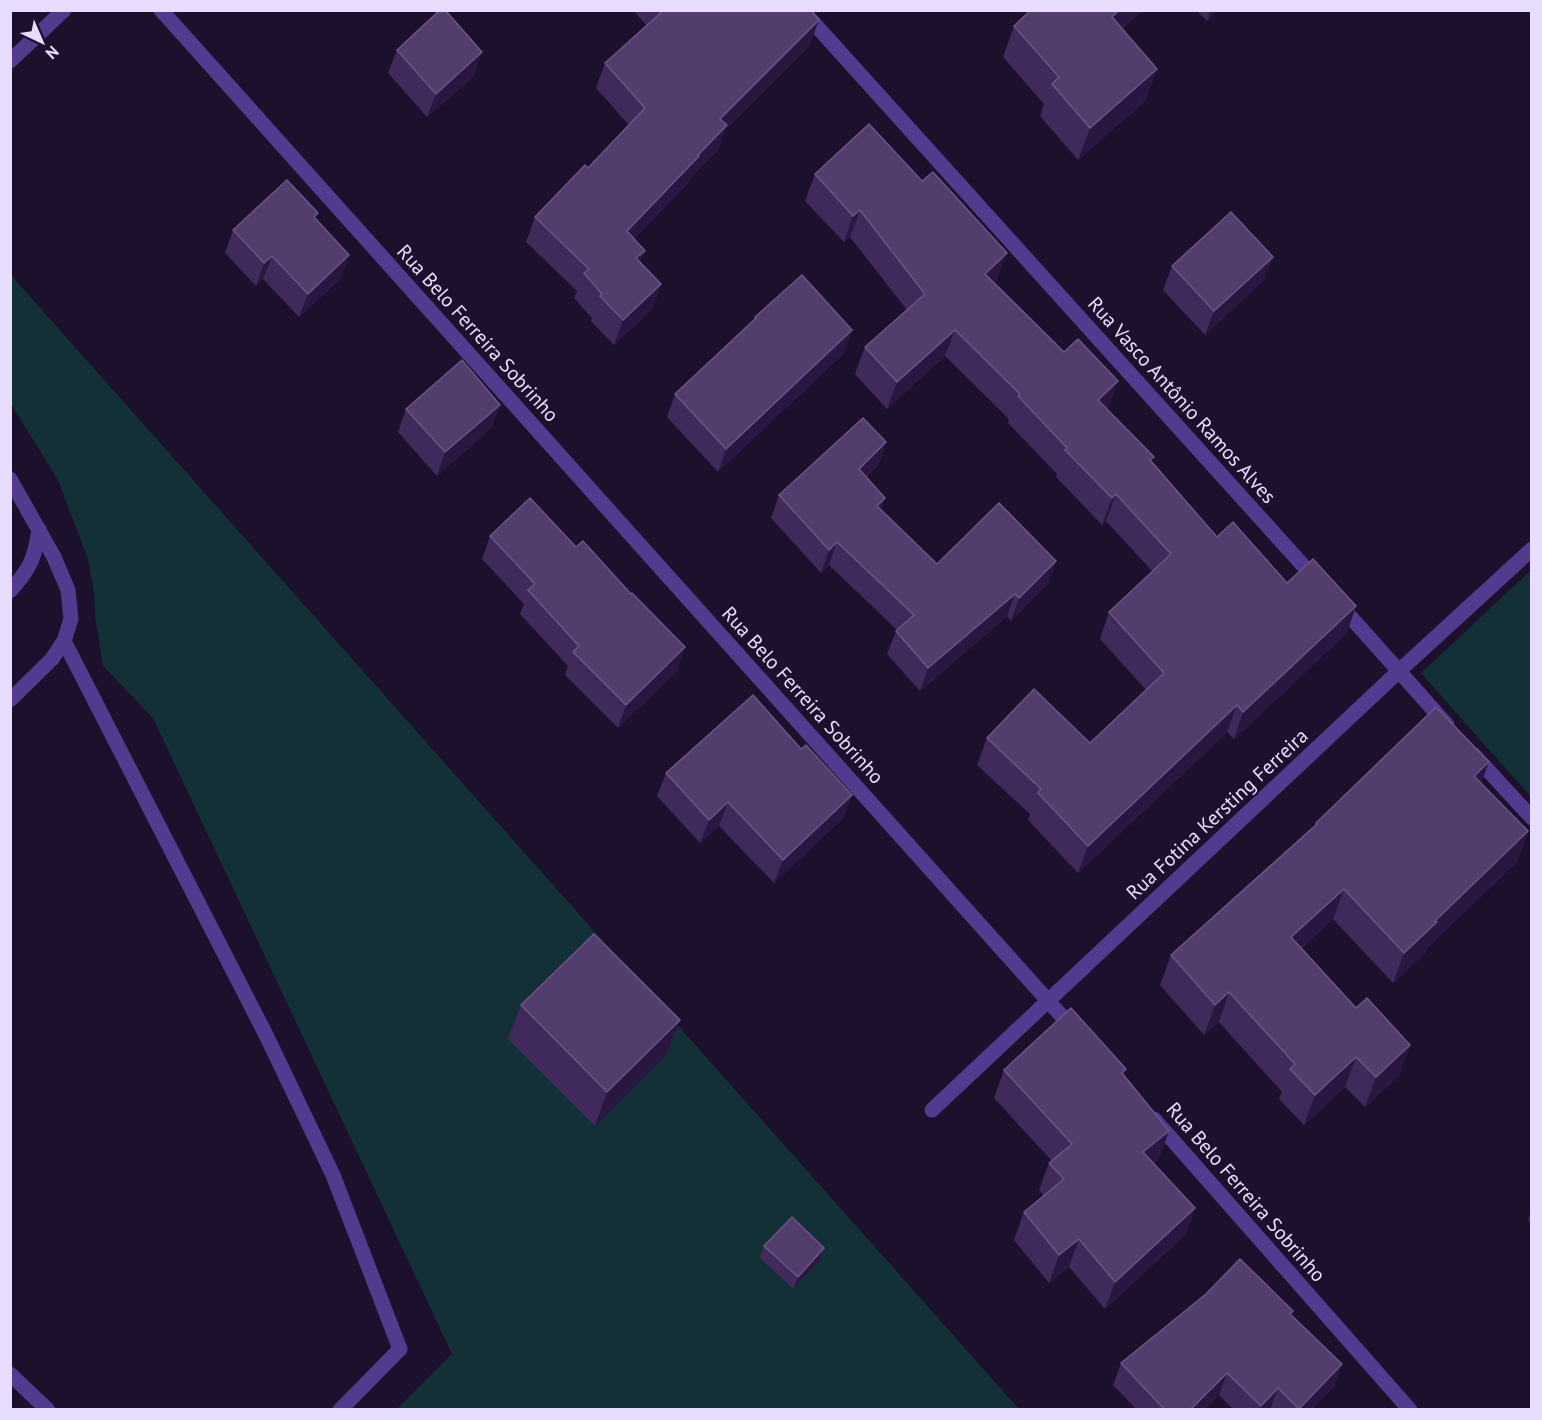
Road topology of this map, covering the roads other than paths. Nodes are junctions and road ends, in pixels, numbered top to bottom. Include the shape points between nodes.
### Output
1 (64, 10) edge
2 (161, 10) edge
3 (802, 10) edge
4 (10, 61) edge
5 (10, 479) edge
6 (39, 529) junction
7 (1532, 549) edge
8 (10, 591) edge
9 (64, 641) junction
10 (1399, 671) junction
11 (10, 700) edge
12 (1532, 818) edge
13 (1049, 1001) junction
14 (1089, 1045) edge
15 (1143, 1108) edge
16 (932, 1110) dead end
17 (10, 1374) edge
18 (48, 1410) edge
19 (340, 1410) edge
20 (1410, 1410) edge

1 - 4 street
2 - 13 street, Rua Belo Ferreira Sobrinho
3 - 10 street, Rua Vasco Antônio Ramos Alves
5 - 6 street
6 - 8 street via 35,552 24,576
6 - 9 street via 68,590 71,618
7 - 10 street, Rua Fotina Kersting Ferreira
9 - 11 street via 52,659
9 - 19 street via 267,1037 333,1175 400,1349
10 - 12 street, Rua Vasco Antônio Ramos Alves
10 - 13 street, Rua Fotina Kersting Ferreira
13 - 14 street, Rua Belo Ferreira Sobrinho
13 - 16 street, Rua Fotina Kersting Ferreira
15 - 20 street, Rua Belo Ferreira Sobrinho
17 - 18 street

